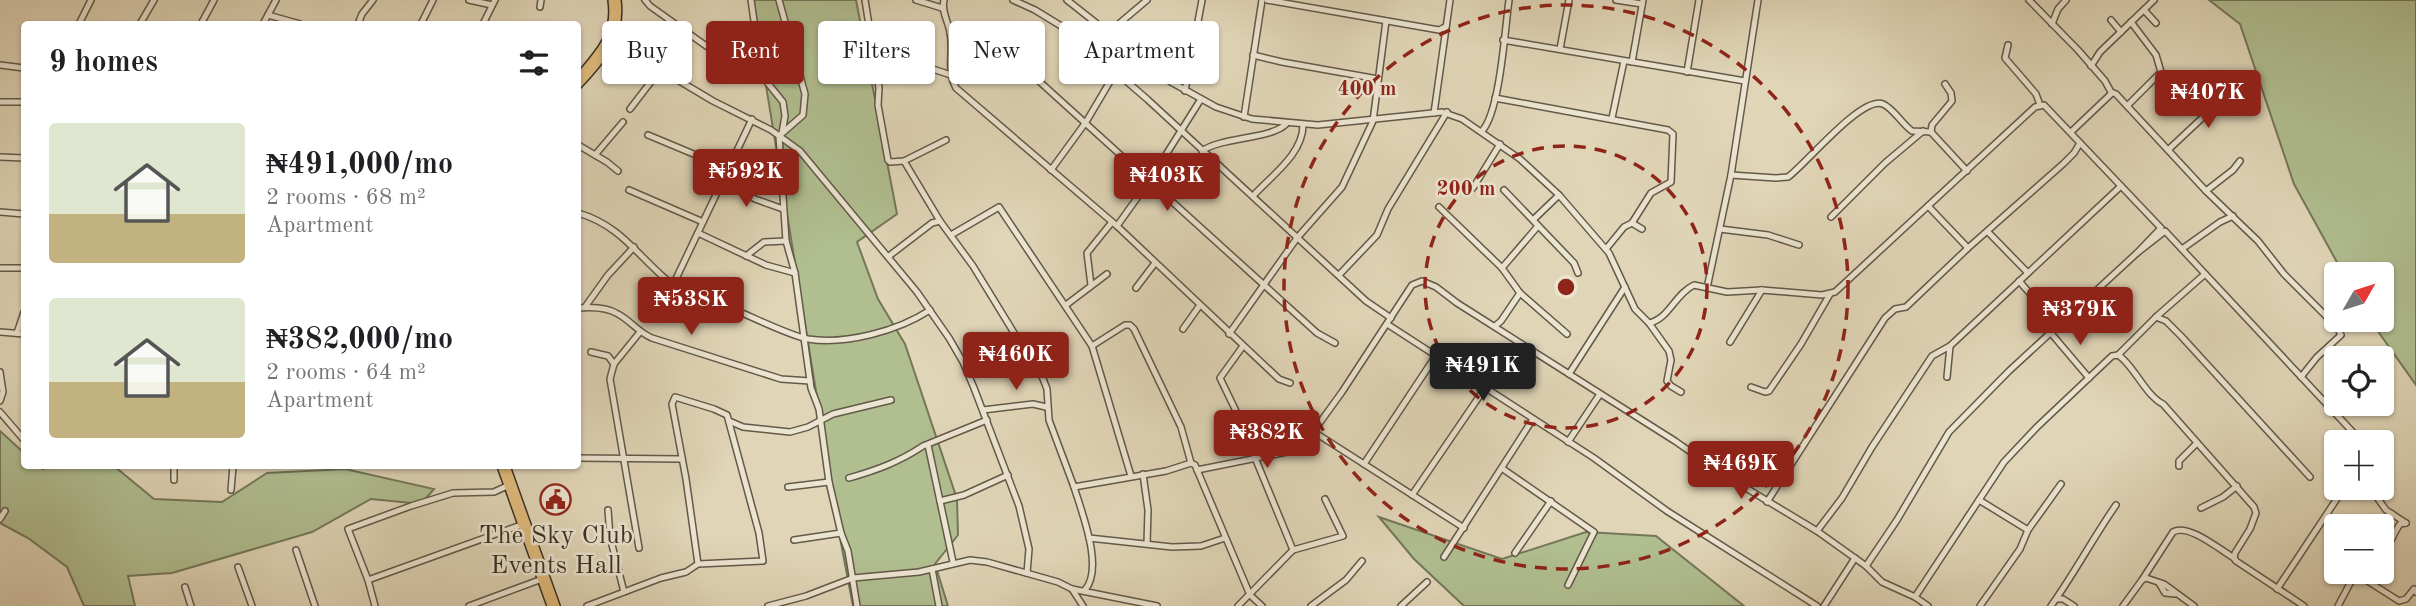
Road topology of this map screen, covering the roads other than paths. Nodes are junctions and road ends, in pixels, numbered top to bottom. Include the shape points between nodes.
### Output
1 (91, 0) edge
2 (154, 0) edge
3 (214, 0) edge
4 (276, 0) edge
5 (373, 0) edge
6 (433, 0) edge
7 (470, 0) edge
8 (615, 0) edge
9 (645, 0) edge
10 (751, 0) edge
11 (779, 0) edge
12 (865, 0) edge
13 (916, 0) edge
14 (944, 0) edge
15 (1013, 0) edge
16 (1067, 0) edge
17 (1147, 0) edge
18 (1202, 0) edge
19 (1264, 0) edge
20 (1322, 0) edge
21 (1450, 0) edge
22 (1509, 0) edge
23 (1569, 0) edge
24 (1616, 0) edge
25 (1699, 0) edge
26 (1758, 0) edge
27 (2029, 0) edge
28 (2066, 0) edge
29 (2154, 0) edge
30 (493, 2) edge
31 (1642, 2) edge
32 (942, 8) junction
33 (1320, 10) junction
34 (2144, 10) junction
35 (268, 15) junction
36 (2110, 20) dead end
37 (80, 21) edge
38 (142, 21) edge
39 (203, 21) edge
40 (264, 21) edge
41 (289, 21) edge
42 (360, 21) edge
43 (422, 21) edge
44 (484, 21) edge
45 (618, 21) edge
46 (754, 21) edge
47 (868, 21) edge
48 (1093, 21) edge
49 (1122, 21) edge
50 (1387, 21) junction
51 (2131, 22) junction
52 (2156, 23) dead end
53 (2052, 24) junction
54 (1059, 25) edge
55 (1445, 27) junction
56 (949, 30) edge
57 (2121, 32) junction
58 (1503, 40) junction
59 (706, 45) edge
60 (2008, 45) dead end
61 (1560, 49) junction
62 (1253, 55) junction
63 (602, 56) edge
64 (1625, 61) junction
65 (1632, 62) junction
66 (0, 65) edge
67 (2091, 66) junction
68 (21, 68) edge
69 (1687, 72) junction
70 (581, 74) edge
71 (1378, 79) junction
72 (1745, 80) junction
73 (581, 81) edge
74 (649, 84) edge
75 (684, 84) edge
76 (768, 84) edge
77 (878, 84) edge
78 (954, 84) edge
79 (1043, 84) edge
80 (1108, 84) edge
81 (1128, 84) edge
82 (1174, 84) edge
83 (1945, 84) dead end
84 (1185, 91) junction
85 (2231, 91) dead end
86 (2112, 93) junction
87 (1495, 98) junction
88 (1201, 99) junction
89 (0, 102) edge
90 (21, 102) edge
91 (2040, 105) junction
92 (2127, 106) junction
93 (630, 109) dead end
94 (1434, 113) junction
95 (1447, 113) junction
96 (1244, 117) junction
97 (1612, 118) junction
98 (752, 119) junction
99 (1373, 121) junction
100 (623, 122) dead end
101 (1086, 122) junction
102 (1286, 124) junction
103 (1303, 125) junction
104 (1182, 131) junction
105 (1482, 131) junction
106 (1923, 131) junction
107 (1931, 132) junction
108 (2071, 132) junction
109 (781, 134) junction
110 (648, 135) dead end
111 (946, 140) dead end
112 (2080, 143) junction
113 (1500, 144) junction
114 (581, 147) edge
115 (2168, 150) junction
116 (1202, 151) junction
117 (595, 155) junction
118 (0, 157) edge
119 (21, 158) edge
120 (904, 161) junction
121 (2241, 161) dead end
122 (727, 169) junction
123 (1051, 170) junction
124 (1967, 171) junction
125 (618, 172) dead end
126 (1731, 175) junction
127 (723, 179) junction
128 (1150, 180) junction
129 (2121, 186) junction
130 (1473, 188) dead end
131 (629, 190) dead end
132 (1504, 190) dead end
133 (2206, 191) junction
134 (1559, 195) junction
135 (1253, 196) junction
136 (1928, 206) junction
137 (1439, 207) dead end
138 (783, 209) junction
139 (0, 212) edge
140 (21, 214) edge
141 (581, 214) edge
142 (2233, 216) junction
143 (1830, 217) dead end
144 (1533, 220) junction
145 (940, 221) junction
146 (704, 222) junction
147 (1632, 223) junction
148 (1115, 224) junction
149 (1538, 226) junction
150 (1642, 229) dead end
151 (1720, 229) junction
152 (1987, 232) junction
153 (698, 233) junction
154 (951, 235) junction
155 (1297, 238) junction
156 (786, 241) junction
157 (1799, 245) dead end
158 (634, 247) junction
159 (1968, 248) junction
160 (1606, 249) junction
161 (2182, 249) junction
162 (2137, 253) junction
163 (746, 256) junction
164 (889, 256) junction
165 (1155, 263) junction
166 (0, 268) edge
167 (21, 268) edge
168 (1502, 268) junction
169 (795, 273) junction
170 (1578, 273) dead end
171 (2028, 273) junction
172 (1107, 274) dead end
173 (2204, 274) junction
174 (1339, 275) junction
175 (2019, 281) junction
176 (673, 285) junction
177 (1091, 285) junction
178 (1265, 286) junction
179 (1625, 287) junction
180 (1136, 288) dead end
181 (1707, 288) junction
182 (1762, 290) junction
183 (1520, 293) junction
184 (1830, 294) junction
185 (1066, 305) junction
186 (1200, 305) junction
187 (581, 307) edge
188 (930, 310) junction
189 (2156, 317) junction
190 (21, 321) edge
191 (1389, 321) junction
192 (1649, 323) junction
193 (2058, 325) junction
194 (1495, 326) junction
195 (1182, 329) dead end
196 (0, 332) edge
197 (640, 332) junction
198 (2050, 332) junction
199 (17, 333) junction
200 (21, 334) edge
201 (1229, 334) junction
202 (1567, 334) dead end
203 (805, 338) junction
204 (1730, 342) dead end
205 (1335, 343) dead end
206 (1092, 346) junction
207 (1243, 346) junction
208 (1950, 346) junction
209 (591, 352) dead end
210 (2118, 355) junction
211 (1435, 357) junction
212 (614, 363) junction
213 (0, 372) edge
214 (1569, 374) junction
215 (1947, 377) dead end
216 (2301, 377) junction
217 (2089, 378) junction
218 (810, 380) junction
219 (1290, 383) dead end
220 (1751, 387) dead end
221 (1485, 388) junction
222 (1681, 392) dead end
223 (1600, 394) junction
224 (891, 400) dead end
225 (0, 401) edge
226 (1046, 407) junction
227 (983, 410) junction
228 (0, 412) edge
229 (1533, 419) junction
230 (987, 420) junction
231 (729, 421) junction
232 (821, 421) junction
233 (2351, 430) edge
234 (1314, 432) junction
235 (21, 436) edge
236 (1568, 442) junction
237 (2197, 443) junction
238 (928, 444) junction
239 (581, 458) edge
240 (624, 459) junction
241 (681, 459) junction
242 (1255, 459) junction
243 (1191, 463) junction
244 (1364, 464) junction
245 (2179, 466) dead end
246 (174, 469) edge
247 (233, 469) edge
248 (504, 469) edge
249 (505, 469) edge
250 (1503, 469) junction
251 (1197, 470) junction
252 (1143, 474) junction
253 (1008, 475) junction
254 (1132, 476) junction
255 (2310, 477) dead end
256 (849, 478) dead end
257 (174, 480) dead end
258 (829, 482) junction
259 (2061, 484) dead end
260 (507, 486) junction
261 (2237, 486) junction
262 (789, 487) dead end
263 (1074, 487) junction
264 (231, 490) dead end
265 (1412, 495) junction
266 (1325, 499) dead end
267 (1979, 500) junction
268 (2336, 500) edge
269 (2380, 500) edge
270 (940, 501) junction
271 (1551, 501) junction
272 (1767, 502) junction
273 (2116, 505) dead end
274 (2201, 508) dead end
275 (608, 510) dead end
276 (5, 511) dead end
277 (2391, 513) edge
278 (2394, 515) edge
279 (0, 519) edge
280 (521, 525) junction
281 (1464, 528) junction
282 (2028, 530) junction
283 (1817, 531) junction
284 (2394, 532) edge
285 (841, 533) junction
286 (1089, 538) junction
287 (1225, 538) junction
288 (794, 540) dead end
289 (1147, 544) junction
290 (639, 548) dead end
291 (296, 550) dead end
292 (1293, 550) junction
293 (1515, 553) dead end
294 (1444, 557) dead end
295 (1855, 558) junction
296 (2234, 558) junction
297 (1362, 561) dead end
298 (953, 562) junction
299 (698, 564) junction
300 (1866, 566) junction
301 (238, 567) dead end
302 (932, 569) junction
303 (1027, 573) junction
304 (853, 578) junction
305 (542, 579) junction
306 (368, 580) junction
307 (2142, 580) junction
308 (1427, 582) dead end
309 (2349, 584) edge
310 (2373, 584) edge
311 (1568, 585) dead end
312 (185, 587) dead end
313 (1072, 589) junction
314 (2277, 589) junction
315 (2415, 589) edge
316 (1084, 590) junction
317 (624, 592) junction
318 (1250, 595) junction
319 (1915, 597) junction
320 (2057, 599) junction
321 (772, 605) edge
322 (191, 606) edge
323 (252, 606) edge
324 (315, 606) edge
325 (374, 606) edge
326 (469, 606) edge
327 (551, 606) edge
328 (556, 606) edge
329 (587, 606) edge
330 (858, 606) edge
331 (939, 606) edge
332 (1083, 606) edge
333 (1155, 606) edge
334 (1236, 606) edge
335 (1262, 606) edge
336 (1311, 606) edge
337 (1401, 606) edge
338 (1817, 606) edge
339 (1824, 606) edge
340 (1928, 606) edge
341 (1980, 606) edge
342 (2051, 606) edge
343 (2074, 606) edge
344 (2123, 606) edge
345 (2194, 606) edge
346 (2304, 606) edge
347 (2338, 606) edge

1 - 37 street
2 - 38 street
3 - 39 street
4 - 35 street
5 - 42 street
6 - 43 street
7 - 30 street
8 - 45 main road
8 - 70 main road via 605,45
9 - 59 street
10 - 46 street
11 - 109 street via 806,94 803,114
12 - 47 street
13 - 32 street
14 - 32 street
15 - 54 street
16 - 48 street
17 - 49 street
18 - 84 street
19 - 33 street
19 - 62 street
20 - 33 street
21 - 55 street
22 - 58 street
23 - 61 street
24 - 31 street
25 - 69 street
26 - 72 street
27 - 53 street
28 - 53 street
29 - 34 street
30 - 44 street
31 - 65 street
32 - 56 street
33 - 50 street
34 - 51 street
34 - 52 street
35 - 40 street
35 - 41 street
36 - 57 street
50 - 55 street via 1439,30
50 - 71 street
51 - 57 street
51 - 92 street via 2161,69
53 - 67 street
55 - 94 street
57 - 67 street
58 - 61 street
58 - 87 street
60 - 91 street via 2005,58
61 - 64 street
62 - 71 street
62 - 96 street
63 - 73 main road
64 - 65 street
64 - 97 street
65 - 69 street
66 - 68 street
67 - 86 street
69 - 72 street
71 - 99 street
72 - 126 street
74 - 93 street
75 - 98 street
76 - 109 street via 783,102
77 - 120 street via 888,160
78 - 123 street via 966,99
79 - 101 street
80 - 101 street
81 - 104 street
82 - 84 street
83 - 107 street via 1952,101
84 - 88 street
85 - 115 street
86 - 92 street
86 - 108 street
87 - 97 street
87 - 105 street
88 - 96 street
88 - 104 street
89 - 90 street
91 - 108 street
91 - 124 street
92 - 115 street
94 - 95 street
94 - 99 street
95 - 105 street
95 - 174 street via 1377,235
96 - 102 street
97 - 147 street via 1673,134 1671,182 1651,193
98 - 109 street
98 - 122 street
99 - 103 street
99 - 155 street via 1338,192
100 - 117 street
101 - 123 street
101 - 128 street
102 - 103 street
102 - 116 street
103 - 135 street via 1297,149
104 - 116 street
104 - 128 street
105 - 113 street
106 - 107 street
106 - 126 street via 1912,131 1878,103 1855,114 1788,177
106 - 143 street
107 - 124 street
108 - 112 street
109 - 138 street
109 - 164 street
110 - 122 street
111 - 120 street
112 - 129 street
112 - 152 street
113 - 130 street
113 - 134 street
114 - 117 street
115 - 133 street
116 - 135 street
117 - 125 street
118 - 119 street
120 - 145 street
121 - 133 street
122 - 127 street
123 - 148 street
124 - 136 street
126 - 151 street
127 - 138 street via 755,199
127 - 146 street
128 - 148 street
128 - 178 street
129 - 162 street via 2161,228
129 - 171 street
131 - 146 street
132 - 144 street
133 - 142 street
134 - 144 street
134 - 160 street
135 - 155 street
136 - 159 street
136 - 184 street
137 - 168 street
138 - 156 street
139 - 140 street
141 - 158 street via 607,224
142 - 161 street
142 - 216 street via 2340,331 2338,339
144 - 149 street
145 - 154 street
145 - 164 street
146 - 153 street
147 - 150 street
147 - 160 street
148 - 165 street
148 - 177 street via 1087,253
149 - 168 street
149 - 170 street
151 - 157 street
151 - 181 street
152 - 159 street
152 - 171 street
153 - 163 street
153 - 176 street
154 - 185 street via 999,207
154 - 226 street via 1038,366
155 - 174 street
155 - 178 street
156 - 163 street via 764,242
156 - 169 street
158 - 176 street
158 - 187 street
159 - 272 street via 1906,307 1885,318
160 - 179 street
161 - 162 street via 2165,231
161 - 173 street
162 - 193 street
163 - 169 street
164 - 188 street
165 - 180 street
165 - 186 street
166 - 167 street
168 - 183 street
169 - 203 street
171 - 175 street
172 - 177 street
173 - 189 street
173 - 216 street
174 - 191 street
175 - 193 street
175 - 208 street
176 - 203 street
177 - 185 street
178 - 201 street
178 - 205 street
179 - 192 street via 1635,309
179 - 214 street
181 - 182 street
181 - 192 street via 1689,288 1664,316
182 - 184 street
182 - 204 street
183 - 194 street
183 - 202 street
184 - 220 street via 1769,391
185 - 206 street
186 - 195 street
186 - 201 street
187 - 197 street via 620,314
188 - 203 street via 880,332 832,341
188 - 227 street via 963,362
189 - 210 street
189 - 255 street via 2181,336
190 - 199 street
191 - 194 street via 1412,285 1422,281
191 - 211 street
191 - 234 street
192 - 222 street via 1669,351 1667,381
193 - 198 street
194 - 214 street
196 - 199 street
197 - 212 street
197 - 218 street via 781,380
198 - 217 street
198 - 300 street via 1949,432
199 - 200 street
201 - 207 street
203 - 218 street
206 - 243 street via 1125,325 1134,329 1181,426
206 - 254 street
207 - 219 street via 1279,379
207 - 242 street via 1220,378
208 - 215 street
208 - 283 street via 1932,356
209 - 212 street via 608,356
210 - 217 street
210 - 237 street
211 - 221 street
211 - 244 street
212 - 240 street via 610,389
213 - 225 street
214 - 223 street
216 - 233 street
217 - 267 street via 2014,449
218 - 232 street
221 - 229 street
221 - 265 street
223 - 236 street
223 - 272 street
224 - 232 street
226 - 227 street via 1033,404
226 - 263 street
227 - 230 street
228 - 235 street
229 - 236 street
229 - 250 street
230 - 238 street
230 - 253 street
231 - 232 street via 790,432
231 - 241 street via 714,409 675,397 671,401
231 - 299 street via 763,561
232 - 258 street
234 - 242 street via 1297,450
234 - 244 street
236 - 338 street
237 - 245 street
237 - 261 street
238 - 256 street
238 - 270 street
239 - 240 street
240 - 241 street
240 - 290 street
241 - 299 street
242 - 251 street
242 - 292 street
243 - 251 street
243 - 252 street
244 - 265 street
246 - 257 street
247 - 264 street
248 - 260 main road
249 - 328 main road
250 - 271 street
250 - 281 street
251 - 287 street
252 - 254 street
252 - 289 street
253 - 270 street
253 - 303 street via 1025,528
254 - 263 street
258 - 262 street
258 - 285 street
259 - 282 street
260 - 280 main road
260 - 306 street via 494,492 453,494 348,529
261 - 274 street
261 - 296 street via 2256,513
263 - 286 street
265 - 281 street
266 - 292 street via 1343,536
267 - 282 street
267 - 319 street
268 - 314 street
269 - 277 street
270 - 298 street
271 - 293 street
271 - 311 street via 1594,532
272 - 283 street
273 - 320 street
275 - 317 street
276 - 279 street
278 - 284 street via 2406,523
280 - 305 main road
280 - 306 street
281 - 294 street
282 - 341 street
283 - 295 street
285 - 288 street
285 - 304 street
286 - 289 street
286 - 316 street via 1093,578
287 - 289 street via 1201,547
287 - 318 street
291 - 324 street
292 - 318 street
295 - 300 street
295 - 339 street
296 - 307 street via 2190,531 2178,529
296 - 314 street
297 - 336 street via 1346,580
298 - 302 street
298 - 303 street via 987,562
299 - 317 street
300 - 319 street via 1882,582
301 - 323 street
302 - 304 street
302 - 331 street
303 - 313 street
304 - 321 street
304 - 330 street
305 - 326 street
305 - 327 main road
306 - 325 street
307 - 344 street
307 - 345 street via 2168,586
308 - 337 street
309 - 347 street
310 - 315 street via 2399,601
312 - 322 street
313 - 316 street
313 - 332 street
314 - 346 street
316 - 333 street
317 - 329 street
318 - 334 street
318 - 335 street
319 - 340 street
320 - 342 street
320 - 343 street

